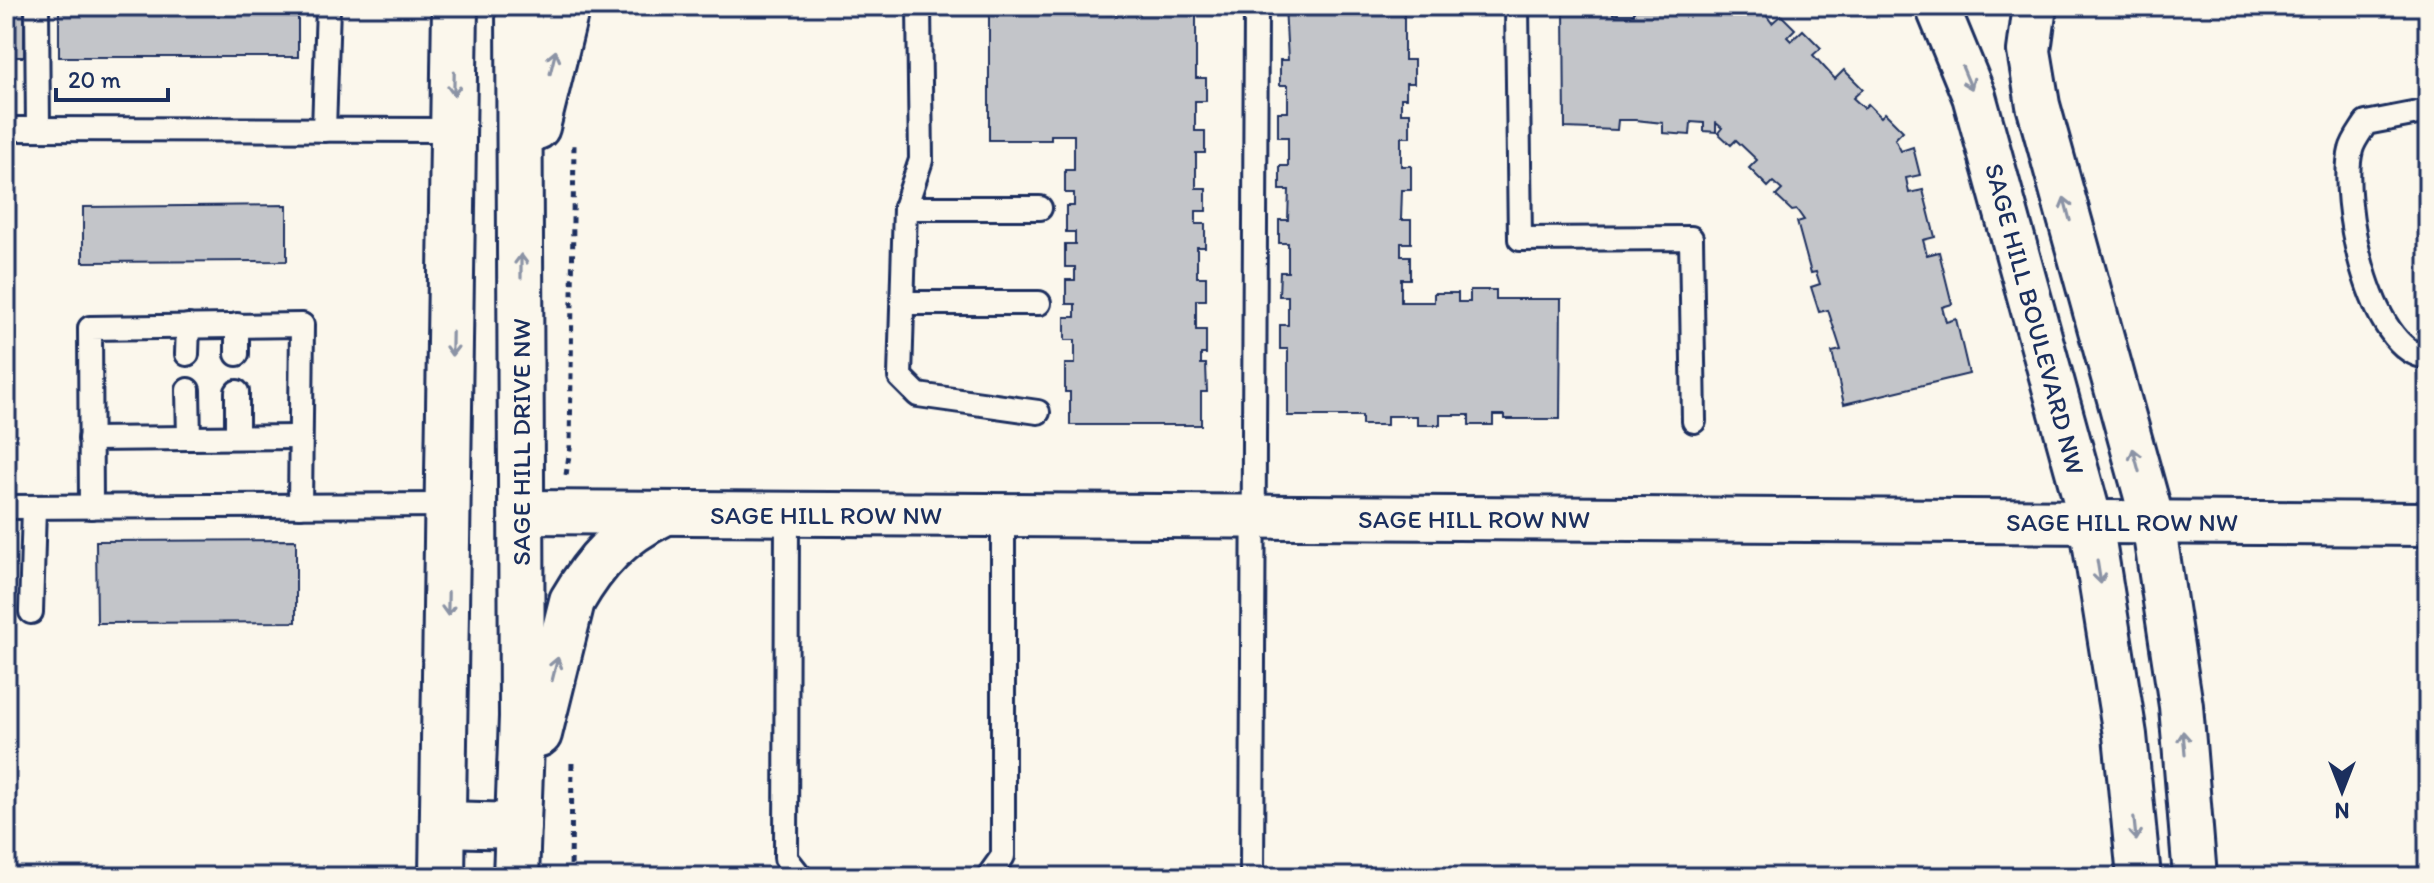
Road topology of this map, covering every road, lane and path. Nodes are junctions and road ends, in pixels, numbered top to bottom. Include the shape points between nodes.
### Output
1 (37, 6) edge
2 (328, 6) edge
3 (455, 6) edge
4 (519, 6) edge
5 (567, 6) edge
6 (919, 6) edge
7 (1256, 6) edge
8 (1517, 6) edge
9 (1937, 6) edge
10 (2035, 6) edge
11 (2428, 111) edge
12 (6, 129) edge
13 (38, 129) junction
14 (324, 130) junction
15 (454, 130) junction
16 (575, 130) dead end
17 (521, 192) junction
18 (905, 208) junction
19 (1040, 208) dead end
20 (903, 303) junction
21 (1039, 303) dead end
22 (237, 325) junction
23 (188, 326) junction
24 (187, 354) dead end
25 (237, 354) dead end
26 (2428, 357) edge
27 (188, 390) dead end
28 (237, 392) dead end
29 (1038, 412) dead end
30 (1694, 421) dead end
31 (237, 437) junction
32 (300, 437) junction
33 (189, 438) junction
34 (90, 439) junction
35 (450, 505) junction
36 (300, 506) junction
37 (6, 507) edge
38 (34, 507) junction
39 (91, 507) junction
40 (521, 512) junction
41 (565, 513) junction
42 (662, 514) junction
43 (787, 514) junction
44 (1003, 515) junction
45 (1253, 517) junction
46 (2091, 522) junction
47 (2153, 522) junction
48 (2428, 524) edge
49 (31, 612) dead end
50 (573, 748) dead end
51 (443, 824) junction
52 (518, 826) junction
53 (442, 877) edge
54 (516, 877) edge
55 (571, 877) edge
56 (801, 877) edge
57 (988, 877) edge
58 (1252, 877) edge
59 (2139, 877) edge
60 (2195, 877) edge

1 - 13 lane
2 - 14 lane
3 -> 15 street
4 - 17 street, SAGE HILL DRIVE NW
17 -> 5 street
6 - 18 lane via 921,160
7 - 45 lane
8 - 30 lane via 1520,239 1691,238
9 -> 46 street, SAGE HILL BOULEVARD NW via 1974,96
47 -> 10 street via 2038,105 2029,51
11 - 26 lane via 2366,123 2351,149 2348,190 2363,272 2389,334 2418,356
12 - 13 lane
13 - 14 lane
14 - 15 lane
15 -> 35 street
16 - 41 path
40 -> 17 street, SAGE HILL DRIVE NW
18 - 19 lane
18 - 20 lane
20 - 21 lane
20 - 29 lane via 900,377 918,395
22 - 23 lane
22 - 25 lane
22 - 32 lane via 302,325
23 - 24 lane
23 - 34 lane via 90,328
27 - 33 lane
28 - 31 lane
31 - 32 lane
31 - 33 lane
32 - 36 lane
33 - 34 lane
34 - 39 lane
35 - 36 lane
35 -> 51 street
36 - 39 lane
37 - 38 lane
38 - 39 lane
38 - 49 lane
40 - 41 street, SAGE HILL ROW NW
40 - 52 street, SAGE HILL DRIVE NW
41 - 42 street, SAGE HILL ROW NW
42 - 43 street, SAGE HILL ROW NW
52 -> 42 street via 572,601 611,547 630,529
43 - 44 street, SAGE HILL ROW NW
43 - 56 lane via 786,858
44 - 45 street, SAGE HILL ROW NW
44 - 57 lane via 1003,856
45 - 46 street, SAGE HILL ROW NW
45 - 58 lane
46 - 47 street, SAGE HILL ROW NW
46 -> 59 street, SAGE HILL BOULEVARD NW via 2125,735
47 - 48 street, SAGE HILL ROW NW
60 -> 47 street via 2181,706
50 - 55 path
51 - 52 street
51 - 53 street
52 - 54 street, SAGE HILL DRIVE NW

